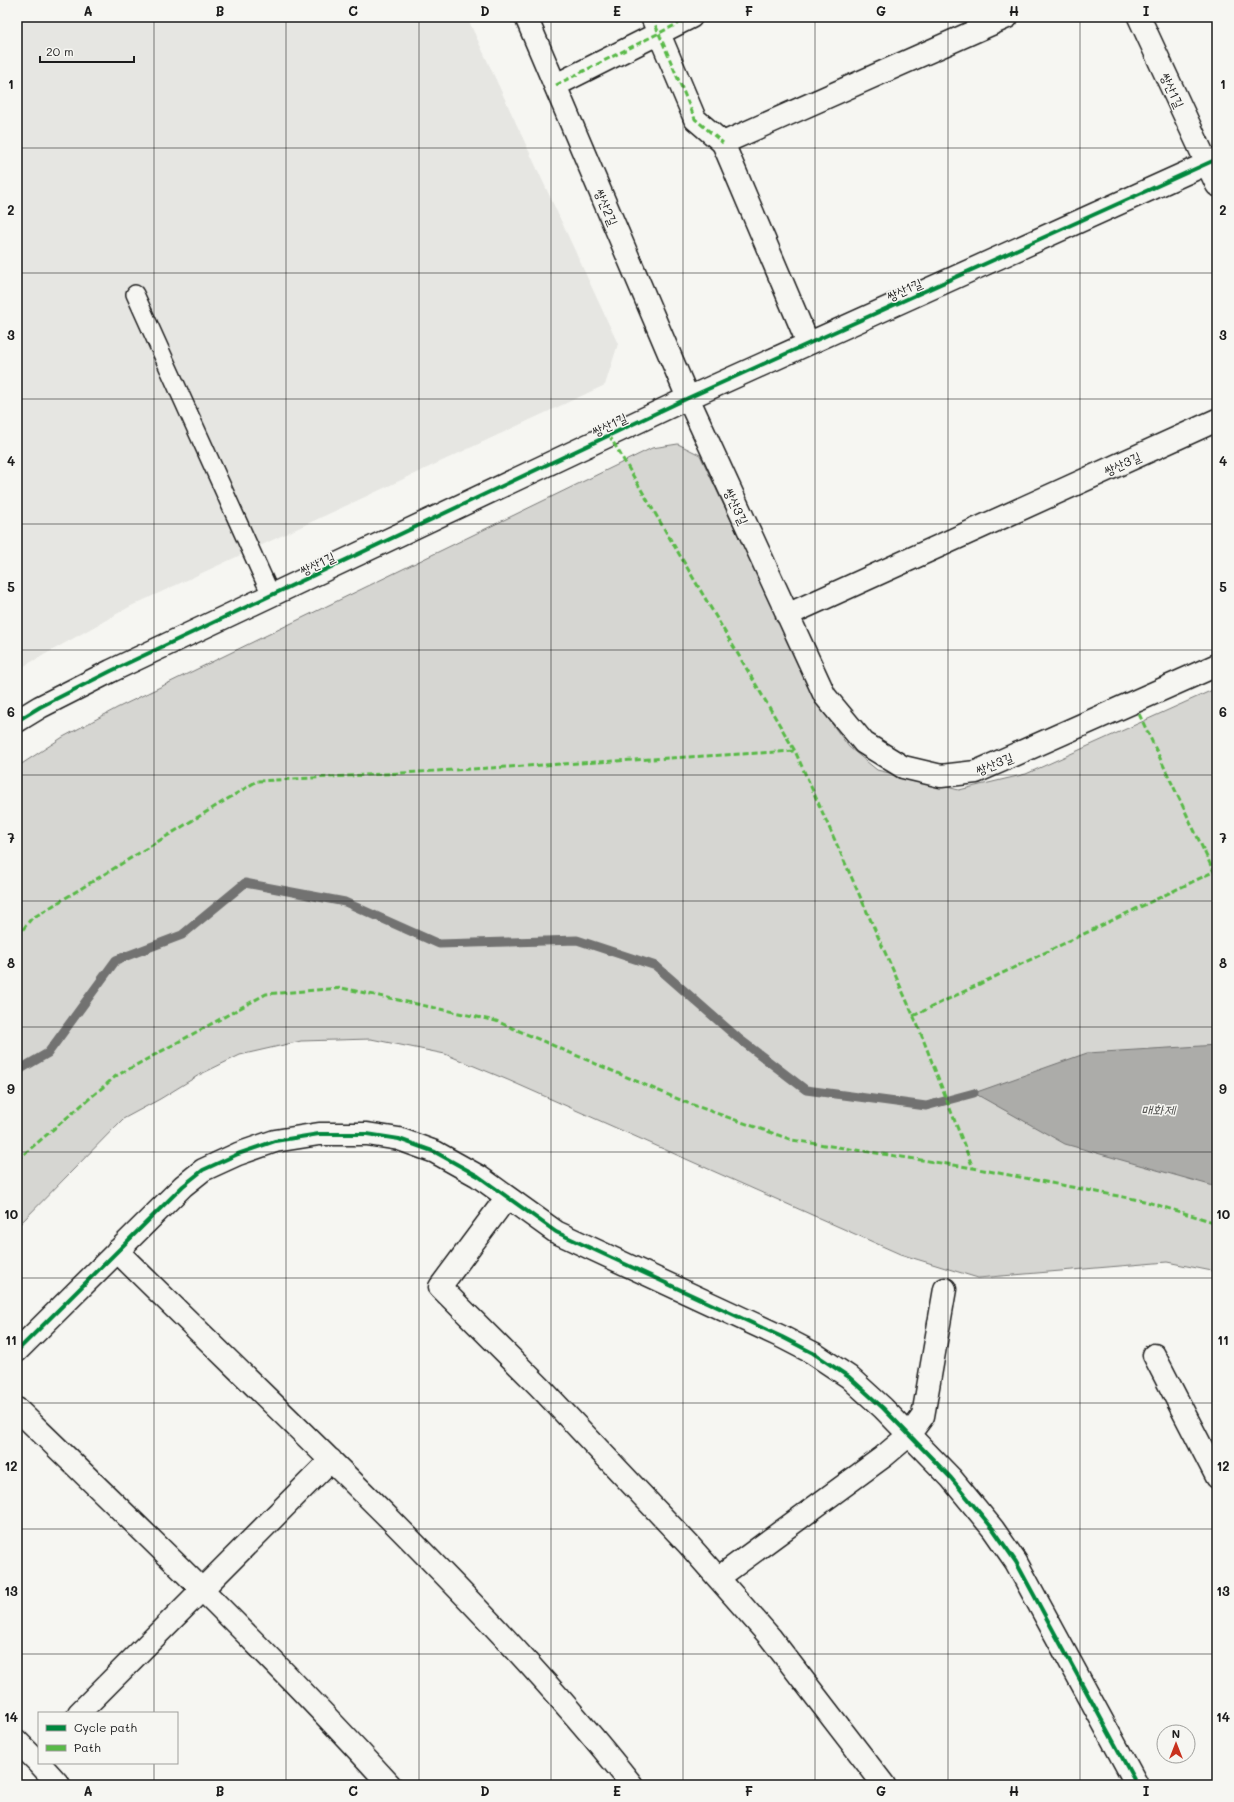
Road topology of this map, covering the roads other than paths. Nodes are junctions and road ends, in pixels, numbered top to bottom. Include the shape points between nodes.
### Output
1 (526, 17) edge
2 (691, 17) edge
3 (1007, 17) edge
4 (1139, 17) edge
5 (655, 24) edge
6 (556, 85) junction
7 (723, 143) junction
8 (1212, 161) edge
9 (1217, 185) edge
10 (135, 294) dead end
11 (808, 343) junction
12 (688, 398) junction
13 (1217, 420) edge
14 (271, 595) junction
15 (787, 615) junction
16 (1217, 665) edge
17 (17, 721) edge
18 (507, 1197) junction
19 (116, 1251) junction
20 (945, 1289) dead end
21 (17, 1351) edge
22 (1154, 1355) dead end
23 (17, 1409) edge
24 (909, 1435) junction
25 (331, 1460) junction
26 (1217, 1477) edge
27 (718, 1578) junction
28 (203, 1590) junction
29 (80, 1712) edge
30 (17, 1741) edge
31 (38, 1759) edge
32 (42, 1764) edge
33 (60, 1785) edge
34 (390, 1785) edge
35 (632, 1785) edge
36 (884, 1785) edge
37 (1137, 1785) edge

1 - 6 street, 쌍산2길
2 - 5 street
3 - 7 street
4 - 8 street, 쌍산1길
5 - 6 street
5 - 7 street via 695,119
6 - 12 street, 쌍산2길
7 - 11 street
8 - 9 street
8 - 11 street, 쌍산1길
10 - 14 lane
11 - 12 street, 쌍산1길
12 - 14 street, 쌍산1길
12 - 15 street, 쌍산3길
13 - 15 street, 쌍산3길
14 - 17 street, 쌍산1길 via 111,671
15 - 16 street, 쌍산3길 via 825,696 864,743 903,767 941,776 976,772
18 - 19 street via 478,1176 435,1152 399,1139 367,1134 319,1134 275,1141 203,1170
18 - 24 street via 556,1232 813,1353 849,1377
18 - 27 street via 440,1287 539,1386
19 - 21 street
19 - 25 street
20 - 24 street via 924,1416
22 - 26 street
23 - 28 street
24 - 27 street via 883,1457
24 - 37 street via 951,1478 993,1529 1016,1562
25 - 28 street
25 - 35 street via 535,1670
27 - 36 street via 770,1637
28 - 29 street
28 - 34 street via 318,1706
30 - 31 street
32 - 33 street

